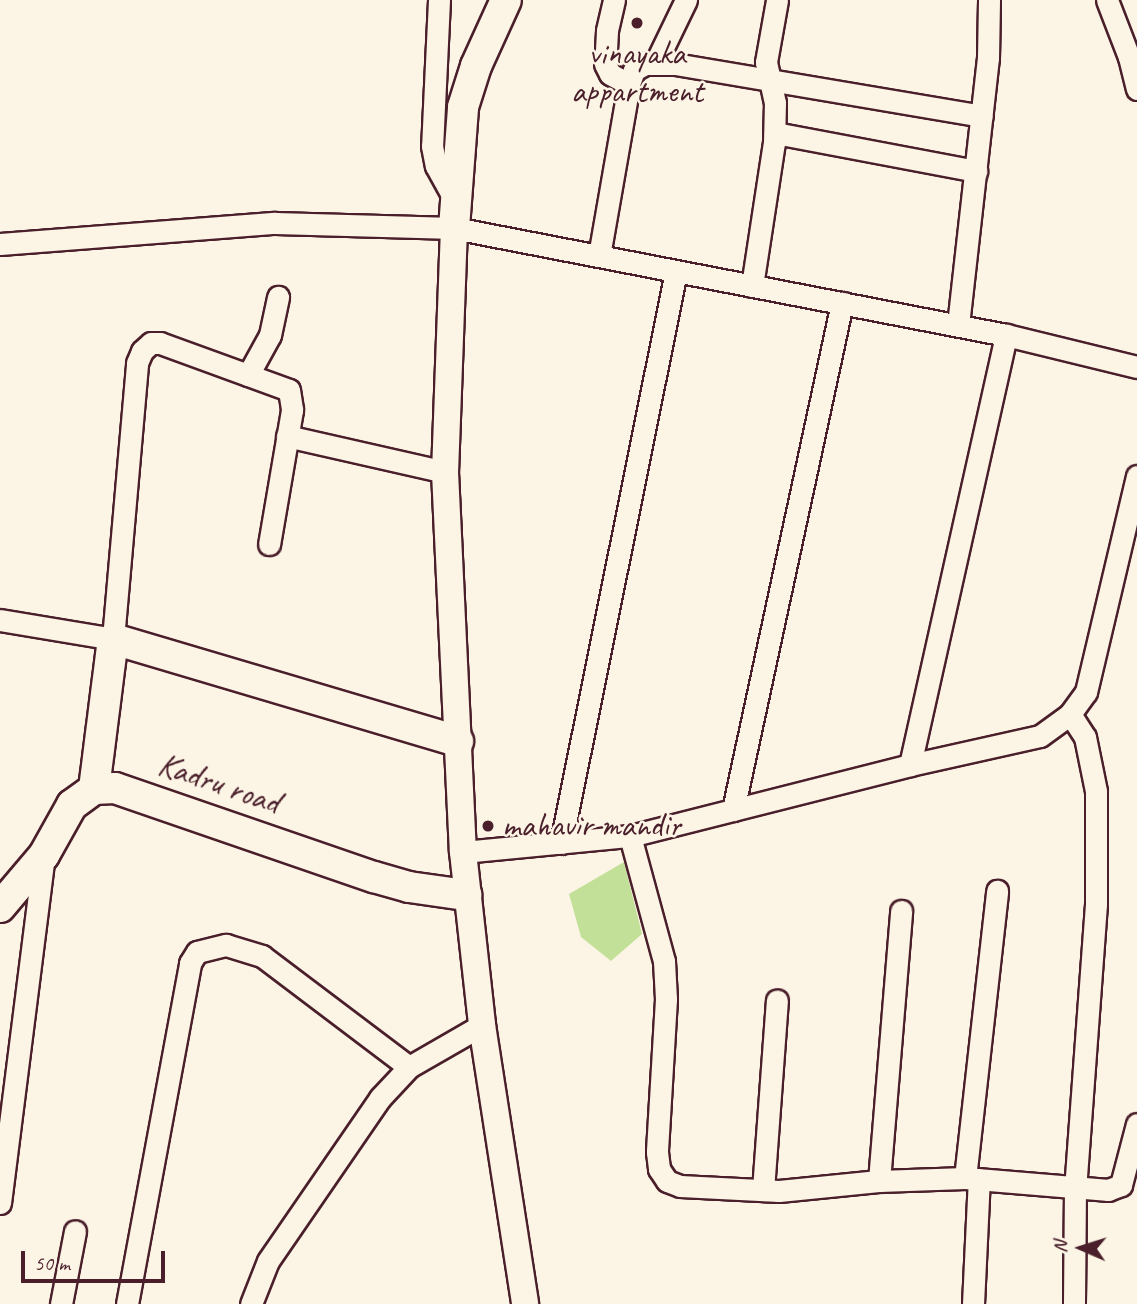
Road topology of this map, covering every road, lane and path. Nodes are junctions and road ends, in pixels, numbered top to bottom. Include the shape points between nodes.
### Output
1 (439, 0) edge
2 (506, 0) edge
3 (614, 0) edge
4 (686, 0) edge
5 (777, 0) edge
6 (989, 0) edge
7 (1107, 0) edge
8 (656, 62) junction
9 (768, 80) junction
10 (629, 84) junction
11 (1137, 89) edge
12 (982, 116) junction
13 (775, 133) junction
14 (976, 171) junction
15 (454, 214) junction
16 (0, 244) edge
17 (599, 256) junction
18 (676, 271) junction
19 (752, 286) junction
20 (278, 297) dead end
21 (842, 303) junction
22 (958, 325) junction
23 (1006, 335) junction
24 (1137, 367) edge
25 (248, 375) junction
26 (287, 436) junction
27 (445, 472) junction
28 (1137, 476) edge
29 (269, 544) dead end
30 (0, 620) edge
31 (113, 639) junction
32 (1070, 714) junction
33 (458, 741) junction
34 (910, 765) junction
35 (94, 789) junction
36 (733, 810) junction
37 (630, 836) junction
38 (561, 844) junction
39 (463, 852) junction
40 (44, 855) junction
41 (997, 891) dead end
42 (466, 895) junction
43 (0, 907) edge
44 (901, 911) dead end
45 (777, 1001) dead end
46 (482, 1025) junction
47 (409, 1067) junction
48 (1137, 1124) edge
49 (972, 1178) junction
50 (879, 1181) junction
51 (1076, 1188) junction
52 (763, 1190) junction
53 (0, 1203) edge
54 (75, 1231) dead end
55 (253, 1299) edge
56 (1079, 1303) edge
57 (61, 1304) edge
58 (127, 1304) edge
59 (525, 1304) edge
60 (973, 1304) edge

1 - 15 street via 432,146
2 - 15 main road via 463,107
3 - 10 street via 605,64 610,74
4 - 8 street
5 - 9 street via 767,44
6 - 12 street
7 - 11 street
8 - 9 street
8 - 10 street via 634,70
9 - 12 street
9 - 13 street via 775,103
10 - 17 street
12 - 14 street
13 - 14 street
13 - 19 street
14 - 22 street
15 - 16 street
15 - 17 street
15 - 27 street
17 - 18 street
18 - 19 street
18 - 38 street
19 - 21 street
20 - 25 street via 270,335
21 - 22 street
21 - 36 street
22 - 23 street
23 - 24 street
23 - 34 street
25 - 26 street via 289,390 292,410
25 - 31 street via 160,343 150,343 142,351 137,363
26 - 27 street
26 - 29 street
27 - 33 street
28 - 32 street via 1086,692
30 - 31 street
31 - 33 main road
31 - 35 main road
32 - 34 street via 1040,736
32 - 51 street via 1085,737 1096,791 1094,956
33 - 39 street
34 - 36 street
35 - 40 main road via 72,805
35 - 42 main road, Kadru road via 115,788 142,796 409,887
36 - 37 street
37 - 38 street
37 - 52 street via 664,961 659,1168 667,1181 680,1186
38 - 39 street
39 - 42 street
40 - 43 main road
40 - 53 street
41 - 49 street
42 - 46 street
44 - 50 street
45 - 52 street
46 - 47 street
46 - 59 street
47 - 55 street via 380,1098 284,1237 268,1261
47 - 58 street via 262,956 226,945 197,952 190,963
48 - 51 street via 1121,1185 1108,1190
49 - 50 street
49 - 51 street
49 - 60 street
50 - 52 street
51 - 56 street
54 - 57 street

